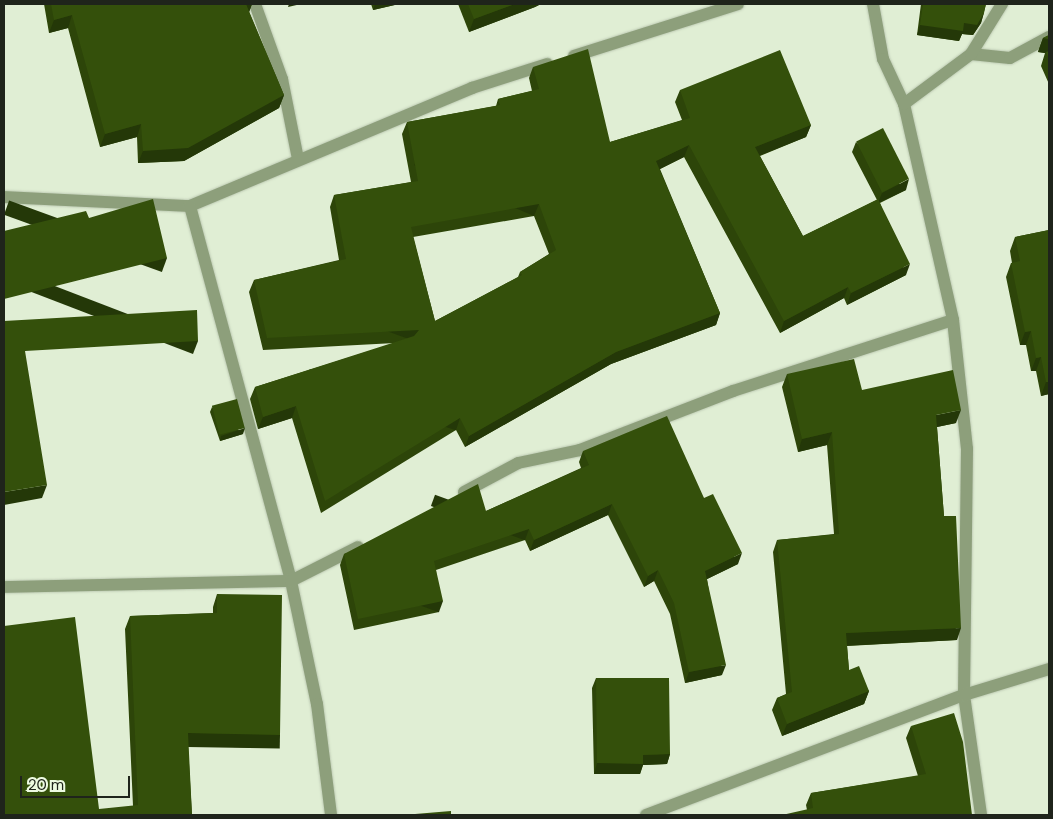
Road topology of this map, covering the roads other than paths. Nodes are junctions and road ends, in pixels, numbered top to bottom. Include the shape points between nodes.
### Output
1 (255, 4) edge
2 (738, 4) edge
3 (873, 4) edge
4 (1002, 4) edge
5 (1049, 37) edge
6 (971, 54) junction
7 (904, 104) junction
8 (298, 159) junction
9 (4, 197) edge
10 (190, 206) junction
11 (953, 320) junction
12 (448, 500) edge
13 (370, 541) edge
14 (291, 581) junction
15 (4, 587) edge
16 (1049, 669) edge
17 (964, 695) junction
18 (331, 815) edge
19 (646, 815) edge
20 (981, 815) edge

1 - 8 street via 282,79
2 - 8 street via 472,88
3 - 7 street via 883,59
4 - 6 street
5 - 6 street via 1010,58
6 - 7 street
7 - 11 street
8 - 10 street
9 - 10 street
10 - 14 street
11 - 12 street via 733,391 580,450 518,463
11 - 17 street via 966,449
13 - 14 street
14 - 15 street
14 - 18 street via 317,704
16 - 17 street
17 - 19 street
17 - 20 street

